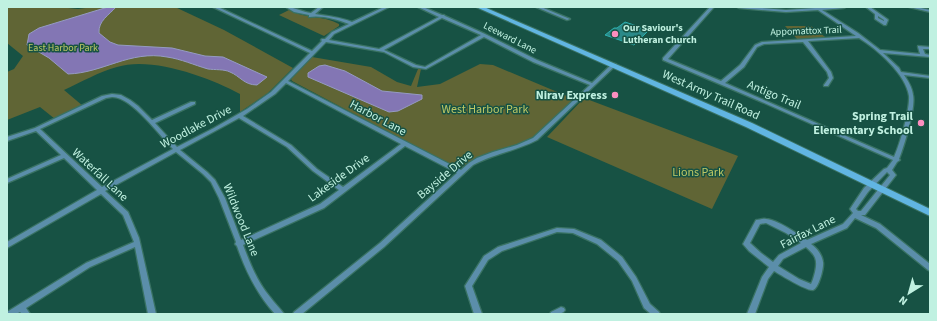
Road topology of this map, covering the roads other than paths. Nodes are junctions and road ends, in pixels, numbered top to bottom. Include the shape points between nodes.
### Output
1 (215, 7) edge
2 (288, 7) edge
3 (320, 7) edge
4 (387, 7) edge
5 (420, 7) edge
6 (479, 7) edge
7 (538, 7) edge
8 (712, 7) edge
9 (739, 7) edge
10 (844, 7) edge
11 (868, 7) edge
12 (911, 7) edge
13 (381, 8) edge
14 (545, 8) edge
15 (818, 8) edge
16 (925, 8) edge
17 (930, 11) edge
18 (877, 13) dead end
19 (310, 16) junction
20 (443, 16) junction
21 (568, 19) dead end
22 (348, 24) junction
23 (484, 35) junction
24 (328, 36) junction
25 (860, 38) junction
26 (323, 40) junction
27 (805, 41) junction
28 (344, 44) junction
29 (930, 48) edge
30 (380, 50) junction
31 (879, 51) junction
32 (311, 52) junction
33 (923, 55) junction
34 (930, 56) edge
35 (614, 65) junction
36 (900, 73) junction
37 (930, 77) edge
38 (285, 81) junction
39 (722, 83) junction
40 (593, 85) junction
41 (826, 85) dead end
42 (193, 103) dead end
43 (240, 116) junction
44 (152, 122) junction
45 (37, 129) junction
46 (7, 139) edge
47 (405, 143) junction
48 (177, 149) junction
49 (64, 156) junction
50 (897, 160) junction
51 (889, 170) junction
52 (461, 173) junction
53 (7, 181) edge
54 (873, 184) junction
55 (882, 189) junction
56 (102, 190) junction
57 (344, 190) junction
58 (930, 213) edge
59 (855, 214) junction
60 (137, 243) junction
61 (238, 244) junction
62 (807, 244) junction
63 (7, 245) edge
64 (774, 266) junction
65 (930, 268) edge
66 (21, 307) junction
67 (10, 314) edge
68 (26, 314) edge
69 (152, 314) edge
70 (280, 314) edge
71 (297, 314) edge
72 (478, 314) edge
73 (656, 314) edge
74 (751, 314) edge

1 - 32 street
2 - 19 street
3 - 19 street
4 - 13 street, Woodlake Drive
5 - 20 street, Leeward Lane
6 - 35 main road, West Army Trail Road
7 - 14 street
8 - 39 street, Antigo Trail via 665,59
9 - 15 street via 776,11
10 - 15 street
11 - 18 street
12 - 16 street
13 - 22 street, Woodlake Drive
14 - 21 street
15 - 25 street
16 - 17 street
19 - 22 street via 334,18
20 - 23 street, Leeward Lane
20 - 30 street
22 - 24 street, Woodlake Drive
23 - 30 street via 426,68 415,66
23 - 40 street, Leeward Lane via 535,61
24 - 26 street, Woodlake Drive
24 - 28 street
25 - 27 street, Appomattox Trail
25 - 31 street
26 - 28 street
26 - 32 street, Woodlake Drive
27 - 39 street, Appomattox Trail via 770,41 758,45 738,70
27 - 41 street via 829,72 831,78
28 - 30 street
29 - 33 street via 920,47
31 - 33 street
31 - 36 street
32 - 38 street, Woodlake Drive
33 - 34 street
35 - 40 street, Bayside Drive
35 - 54 main road, West Army Trail Road
36 - 37 street
36 - 50 street via 909,89 911,103
38 - 43 street, Woodlake Drive via 264,100
38 - 47 street, Harbor Lane
39 - 50 street, Antigo Trail
40 - 52 street, Bayside Drive via 535,139 521,146 483,157
42 - 44 street
43 - 48 street, Woodlake Drive
43 - 57 street via 289,146 320,174
44 - 45 street, Wildwood Lane via 121,97 114,95
44 - 48 street, Wildwood Lane
45 - 46 street, Wildwood Lane
45 - 49 street, Waterfall Lane
47 - 52 street, Harbor Lane
47 - 57 street, Lakeside Drive
48 - 56 street, Woodlake Drive
48 - 61 street, Wildwood Lane via 213,181
49 - 53 street
49 - 56 street, Waterfall Lane
50 - 51 street
51 - 54 street
51 - 55 street via 893,176
52 - 71 street, Bayside Drive via 376,250
54 - 55 main road, West Army Trail Road
54 - 59 street via 853,209
55 - 58 main road, West Army Trail Road
55 - 59 street, Fairfax Lane via 863,213
56 - 60 street, Waterfall Lane via 126,214
56 - 63 street, Woodlake Drive
57 - 61 street, Lakeside Drive via 311,212
59 - 62 street, Fairfax Lane via 844,226
59 - 65 street via 878,226
60 - 66 street via 88,265
60 - 69 street, Waterfall Lane
61 - 70 street, Wildwood Lane via 257,285
62 - 64 street, Fairfax Lane via 788,253
62 - 64 street via 819,256 821,263 812,287 801,284
62 - 64 street via 789,231 766,221 758,222 746,244 754,253
64 - 74 street, Fairfax Lane via 762,282
66 - 67 street
66 - 68 street
72 - 73 street via 468,286 486,258 500,249 557,230 585,234 612,251 628,269 646,306

